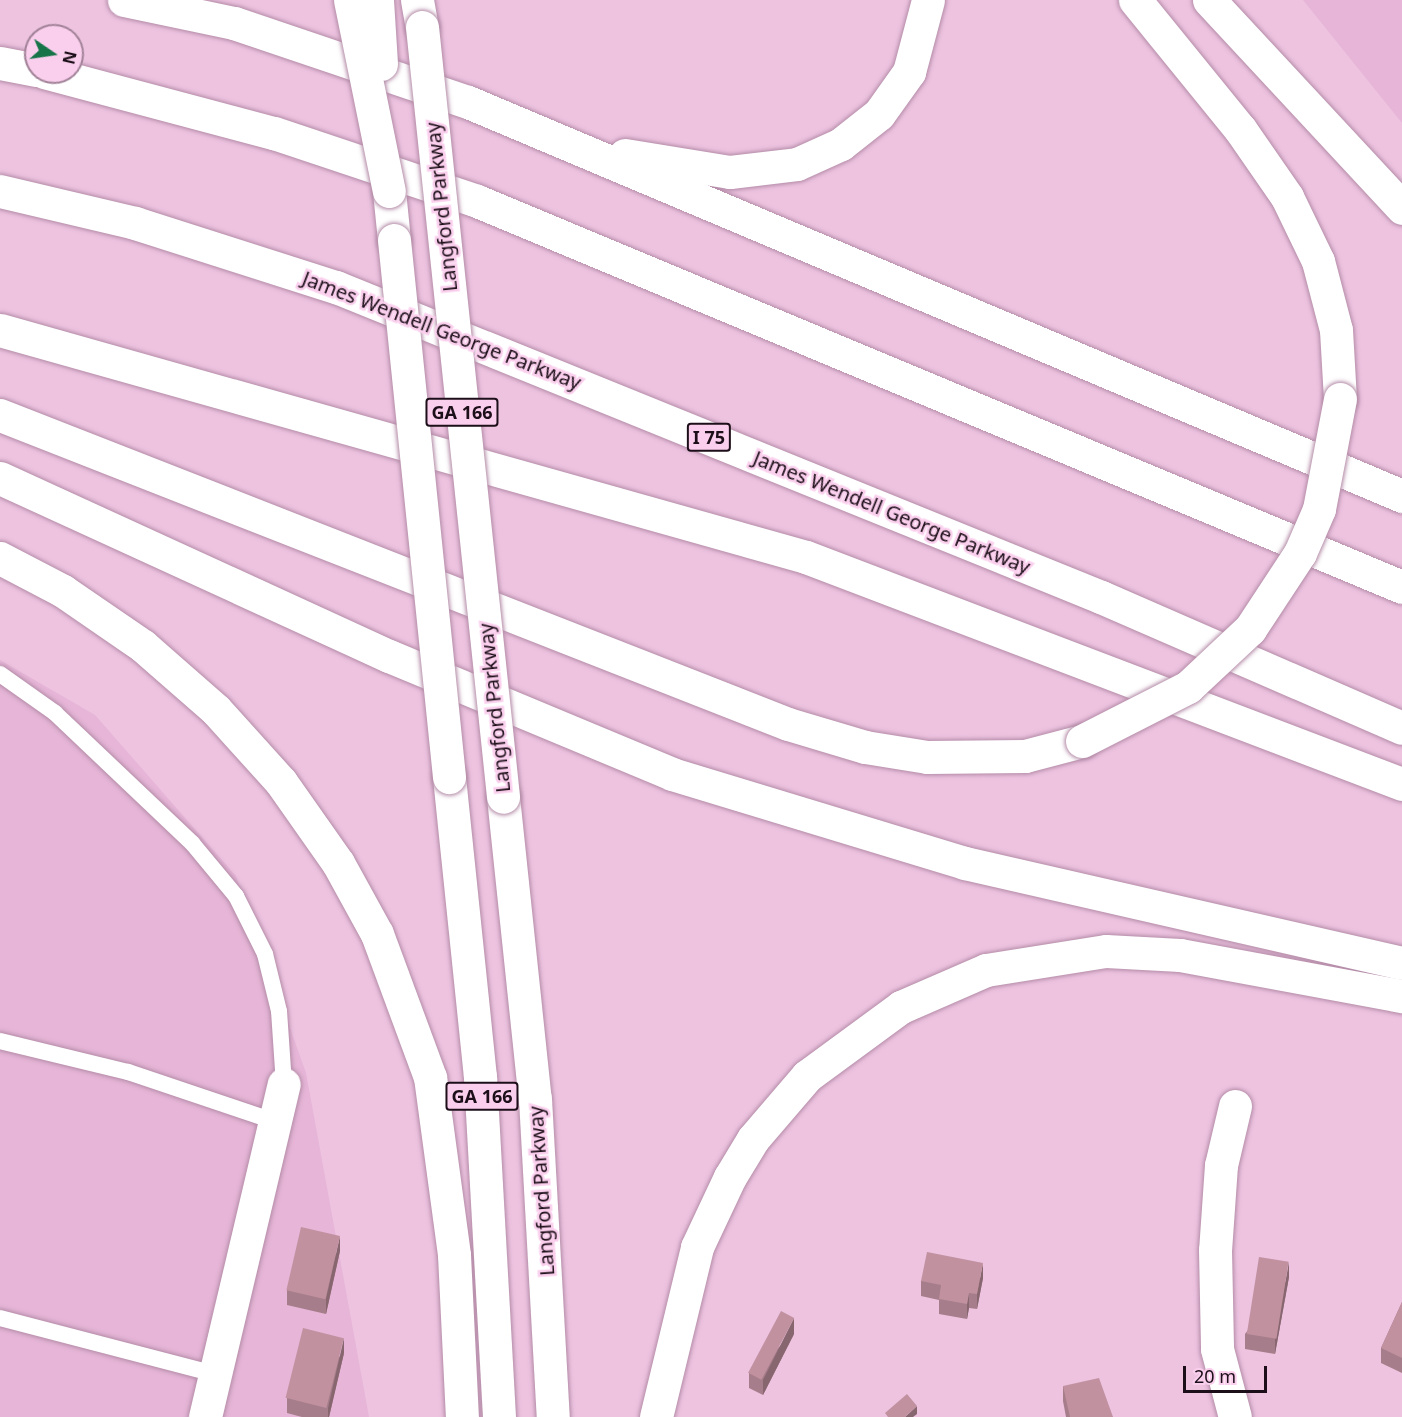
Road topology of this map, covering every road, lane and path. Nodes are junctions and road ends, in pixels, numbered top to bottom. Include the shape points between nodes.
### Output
1 (124, 0) edge
2 (177, 0) edge
3 (350, 0) edge
4 (376, 0) edge
5 (928, 0) edge
6 (1135, 0) edge
7 (1209, 0) edge
8 (420, 9) edge
9 (234, 23) junction
10 (0, 63) edge
11 (24, 68) edge
12 (84, 83) edge
13 (557, 140) junction
14 (0, 191) edge
15 (389, 191) junction
16 (1402, 208) edge
17 (0, 330) edge
18 (0, 415) edge
19 (0, 478) edge
20 (1402, 496) edge
21 (0, 558) edge
22 (1402, 587) edge
23 (0, 674) edge
24 (1402, 728) edge
25 (1402, 784) edge
26 (1402, 963) edge
27 (1402, 996) edge
28 (0, 1041) edge
29 (284, 1084) joint
30 (1235, 1106) dead end
31 (277, 1122) junction
32 (0, 1318) edge
33 (215, 1374) junction
34 (205, 1417) edge
35 (462, 1417) edge
36 (499, 1417) edge
37 (553, 1417) edge
38 (656, 1417) edge
39 (1235, 1417) edge

1 - 9 main road
2 - 9 main road
3 - 15 main road, bridge
4 - 15 main road, GA 166, bridge
5 - 13 main road via 909,72 879,114 841,144 797,164 730,172
6 - 18 main road, bridge via 1240,129 1287,197 1318,261 1336,330 1340,399 1319,509 1300,553 1250,629 1188,687 1082,741 1025,756 927,757 865,747 788,724
7 - 16 main road
8 - 37 main road, Langford Parkway / GA 166, bridge via 535,1098
9 - 13 main road via 468,102
10 - 11 main road
12 - 22 main road via 274,133 487,205
13 - 20 main road
14 - 24 main road, James Wendell George Parkway / I 75 via 135,223 336,287 1079,588
15 - 36 main road, GA 166, bridge via 480,1077
17 - 25 main road via 806,557
19 - 26 main road via 388,656 672,774 965,863
21 - 35 main road via 63,591 143,646 216,710 281,782 338,863 372,924 430,1077 454,1255
23 - 29 lane via 55,713 192,843 236,896 265,954 279,1011
27 - 38 main road via 1180,955 1106,951 986,970 901,1007 807,1076 753,1139 730,1177 697,1247
28 - 31 lane via 128,1072
29 - 31 main road
30 - 39 main road via 1221,1165 1215,1250 1217,1349
31 - 33 main road
32 - 33 lane
33 - 34 main road

